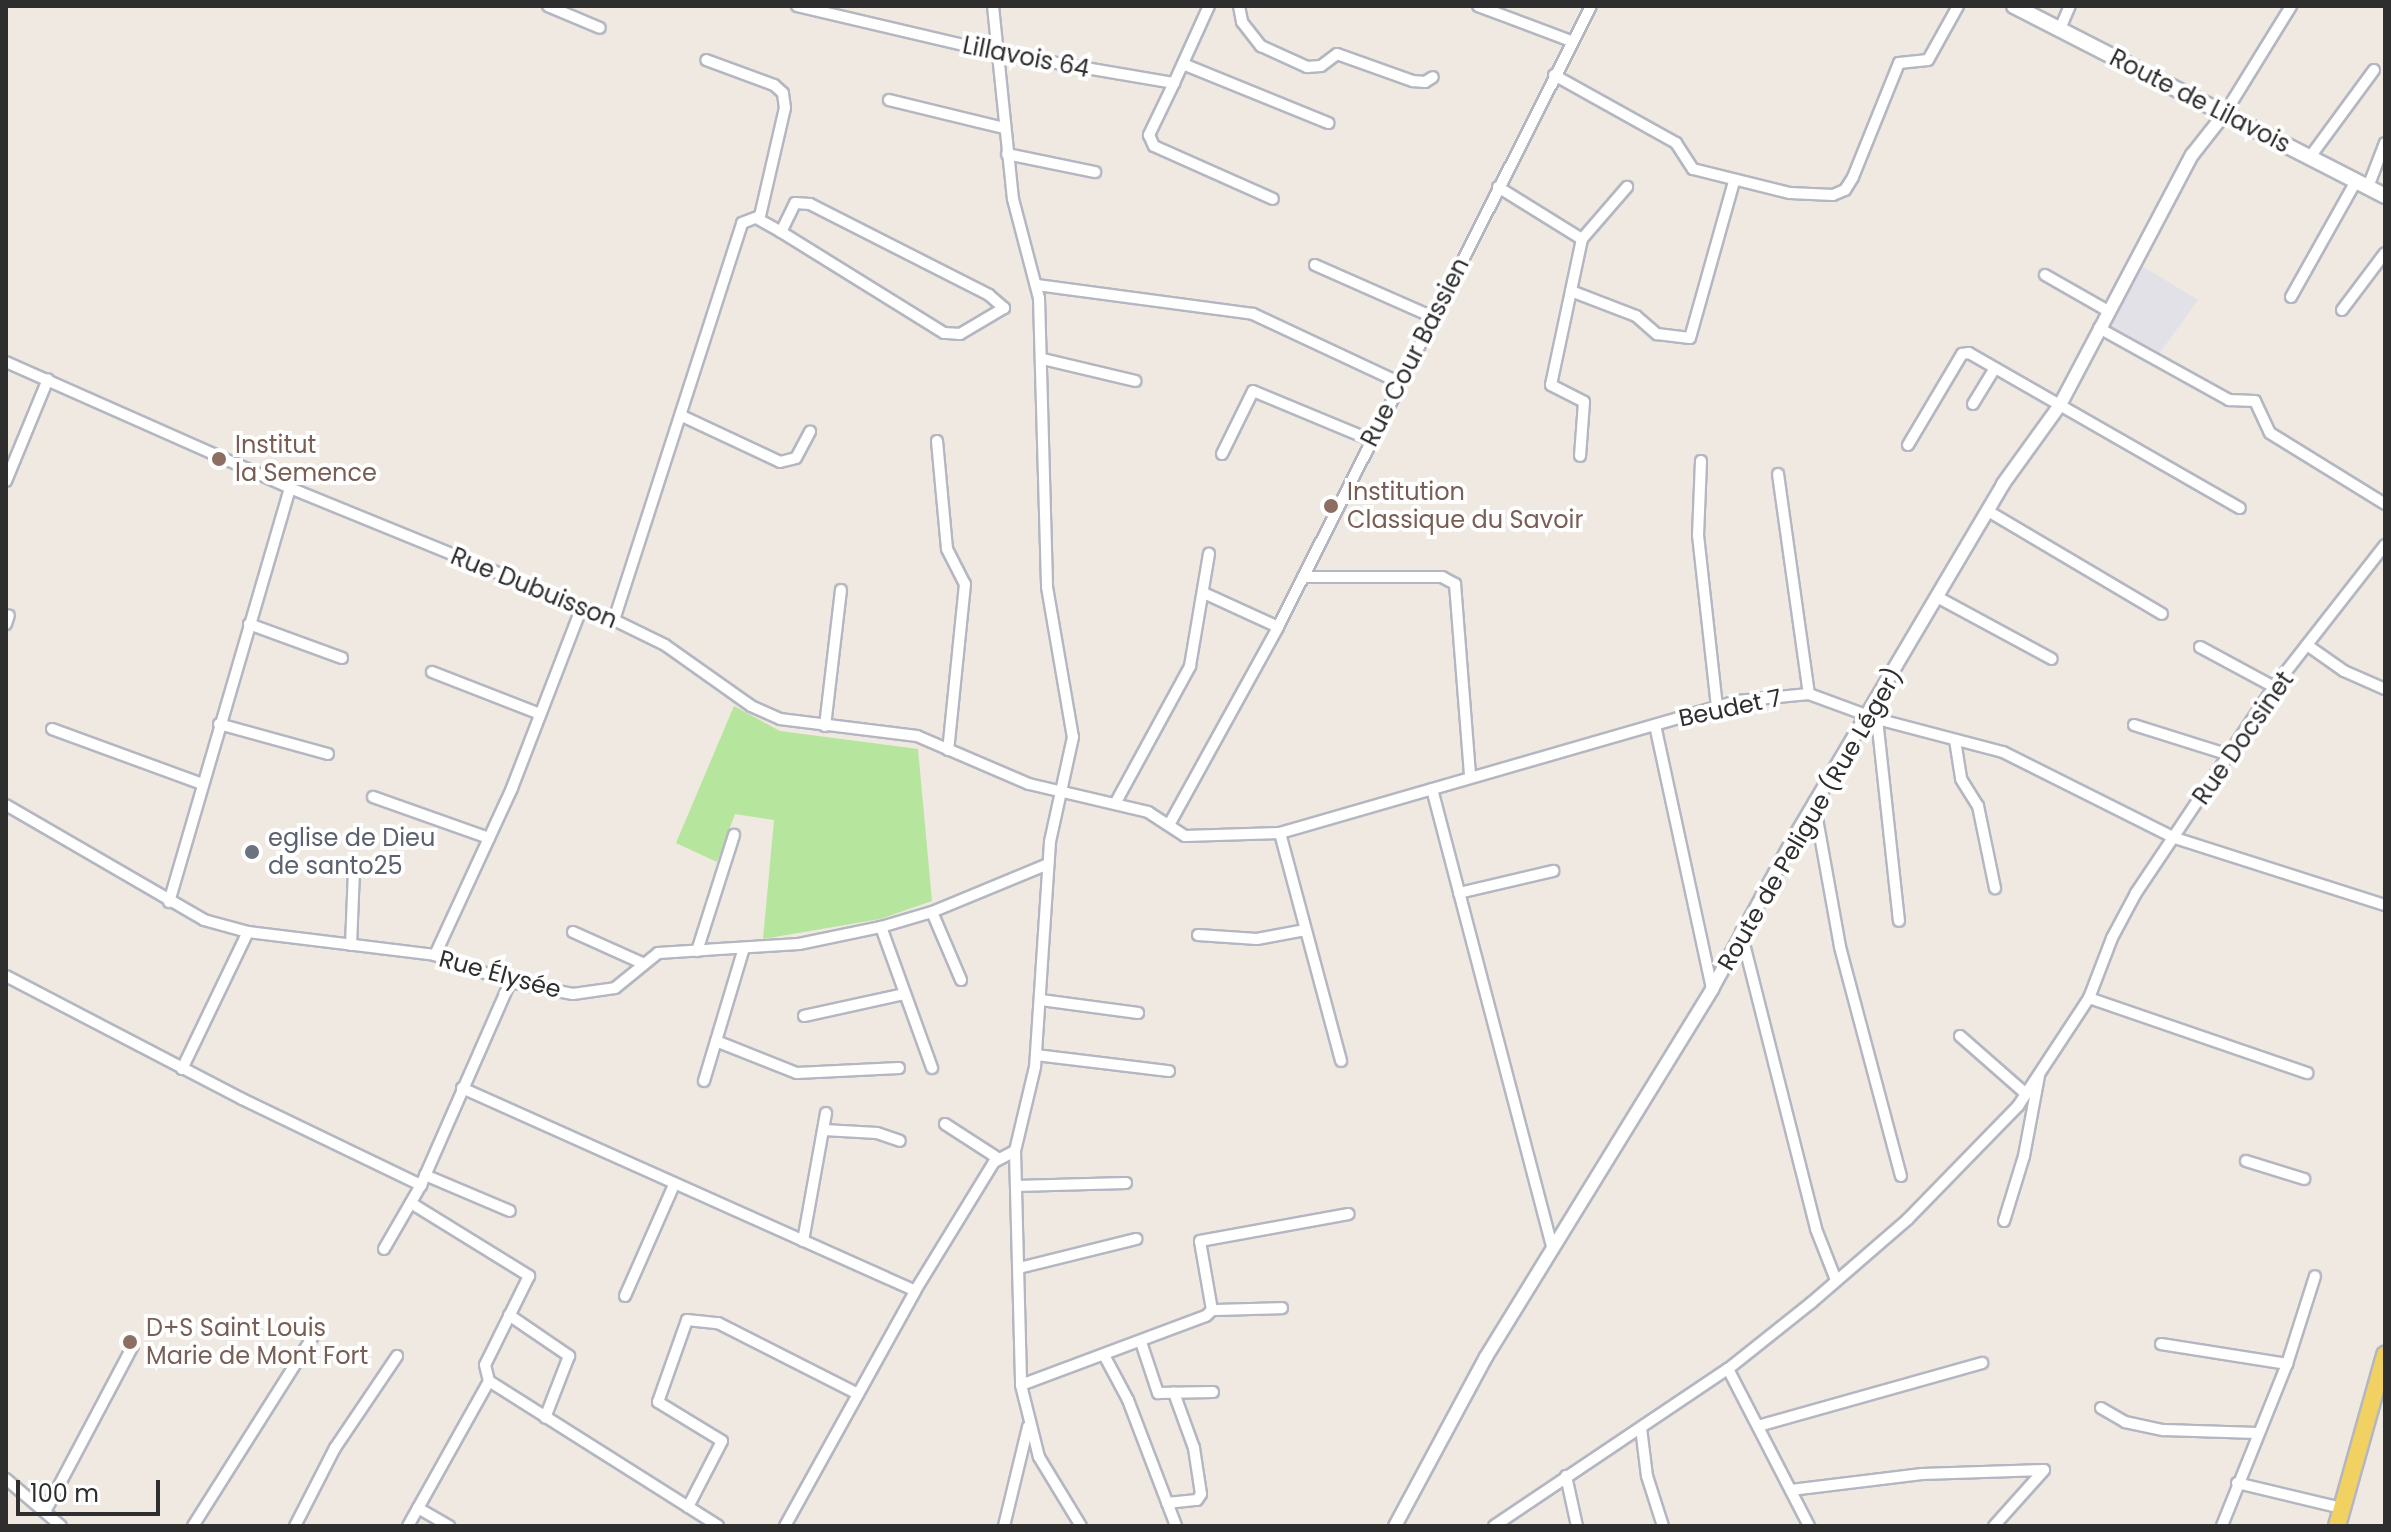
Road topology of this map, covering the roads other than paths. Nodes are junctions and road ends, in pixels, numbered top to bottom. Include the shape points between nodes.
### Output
1 (548, 6) edge
2 (797, 6) edge
3 (993, 6) edge
4 (1209, 6) edge
5 (1239, 6) edge
6 (1478, 6) edge
7 (1591, 6) edge
8 (1958, 6) edge
9 (2014, 6) edge
10 (2070, 6) edge
11 (2291, 6) edge
12 (600, 28) dead end
13 (2060, 29) junction
14 (1571, 41) junction
15 (998, 53) junction
16 (706, 60) dead end
17 (1183, 64) junction
18 (2374, 70) dead end
19 (1554, 75) junction
20 (1433, 77) dead end
21 (1174, 83) junction
22 (889, 100) dead end
23 (2225, 113) junction
24 (1328, 123) dead end
25 (1004, 128) junction
26 (2385, 143) edge
27 (1007, 154) junction
28 (2310, 157) junction
29 (1095, 172) dead end
30 (1734, 181) junction
31 (2362, 184) junction
32 (1498, 187) junction
33 (1627, 187) dead end
34 (2385, 196) edge
35 (1273, 199) dead end
36 (758, 219) junction
37 (781, 232) junction
38 (1582, 239) junction
39 (2385, 253) edge
40 (1315, 265) dead end
41 (2045, 275) dead end
42 (1037, 285) junction
43 (1571, 291) junction
44 (2291, 297) dead end
45 (2342, 310) dead end
46 (2108, 311) junction
47 (1433, 317) junction
48 (2099, 328) junction
49 (1043, 359) junction
50 (6, 362) edge
51 (1995, 368) junction
52 (48, 379) junction
53 (1135, 381) dead end
54 (1400, 383) junction
55 (1973, 404) dead end
56 (2060, 405) junction
57 (682, 416) junction
58 (810, 432) dead end
59 (1371, 440) junction
60 (937, 441) dead end
61 (1908, 445) dead end
62 (1222, 454) dead end
63 (1580, 456) dead end
64 (1701, 461) dead end
65 (1778, 474) dead end
66 (6, 481) edge
67 (290, 488) junction
68 (2385, 504) edge
69 (2240, 508) dead end
70 (1988, 511) junction
71 (2385, 545) edge
72 (1209, 554) dead end
73 (1303, 577) junction
74 (841, 590) dead end
75 (1206, 594) junction
76 (1939, 598) junction
77 (582, 607) junction
78 (2162, 614) dead end
79 (614, 620) junction
80 (249, 624) junction
81 (1278, 627) junction
82 (2307, 645) junction
83 (2200, 647) dead end
84 (342, 658) dead end
85 (2052, 659) dead end
86 (432, 672) dead end
87 (2274, 687) junction
88 (2385, 689) edge
89 (1809, 694) junction
90 (1717, 707) junction
91 (540, 714) junction
92 (1873, 718) junction
93 (219, 724) junction
94 (1655, 725) junction
95 (2134, 725) dead end
96 (825, 726) junction
97 (52, 729) dead end
98 (1955, 740) junction
99 (948, 750) junction
100 (328, 754) dead end
101 (2229, 755) junction
102 (1470, 775) junction
103 (202, 784) junction
104 (1432, 789) junction
105 (1062, 792) junction
106 (373, 797) dead end
107 (1116, 802) junction
108 (1814, 802) junction
109 (6, 805) edge
110 (1170, 823) junction
111 (1280, 833) junction
112 (734, 835) dead end
113 (489, 838) junction
114 (2175, 838) junction
115 (1048, 864) junction
116 (354, 871) dead end
117 (1553, 871) dead end
118 (1995, 888) dead end
119 (1459, 893) junction
120 (169, 902) junction
121 (2385, 905) edge
122 (932, 912) junction
123 (1899, 921) dead end
124 (881, 927) junction
125 (1305, 930) junction
126 (248, 932) junction
127 (573, 932) dead end
128 (1741, 932) junction
129 (1198, 935) dead end
130 (351, 945) junction
131 (744, 948) junction
132 (697, 951) junction
133 (435, 955) junction
134 (642, 963) junction
135 (6, 976) edge
136 (961, 980) dead end
137 (510, 982) junction
138 (1712, 989) junction
139 (904, 994) junction
140 (2089, 998) junction
141 (1041, 1000) junction
142 (1138, 1013) dead end
143 (804, 1016) dead end
144 (1960, 1036) dead end
145 (716, 1041) junction
146 (1036, 1055) junction
147 (1341, 1061) dead end
148 (899, 1068) dead end
149 (932, 1068) dead end
150 (182, 1069) junction
151 (1169, 1071) dead end
152 (2040, 1072) junction
153 (2307, 1073) dead end
154 (704, 1081) dead end
155 (462, 1088) junction
156 (2026, 1094) junction
157 (826, 1113) dead end
158 (945, 1124) dead end
159 (824, 1130) junction
160 (900, 1141) dead end
161 (1015, 1151) junction
162 (999, 1159) junction
163 (2246, 1161) dead end
164 (1901, 1176) dead end
165 (2304, 1179) dead end
166 (423, 1180) junction
167 (1126, 1183) dead end
168 (674, 1185) junction
169 (1016, 1186) junction
170 (411, 1203) junction
171 (510, 1211) dead end
172 (1349, 1214) dead end
173 (2004, 1221) dead end
174 (1136, 1239) dead end
175 (803, 1241) junction
176 (1552, 1245) junction
177 (384, 1249) dead end
178 (1019, 1268) junction
179 (2315, 1276) dead end
180 (1836, 1280) junction
181 (915, 1291) junction
182 (625, 1296) dead end
183 (1282, 1308) dead end
184 (1212, 1310) junction
185 (509, 1315) junction
186 (313, 1336) dead end
187 (1141, 1342) junction
188 (2161, 1344) dead end
189 (133, 1346) dead end
190 (1104, 1355) junction
191 (2385, 1355) edge
192 (397, 1356) dead end
193 (1982, 1363) dead end
194 (2287, 1364) junction
195 (1728, 1369) junction
196 (489, 1381) junction
197 (1021, 1385) junction
198 (1213, 1392) dead end
199 (1174, 1393) junction
200 (858, 1394) junction
201 (2101, 1408) dead end
202 (545, 1418) junction
203 (1028, 1426) junction
204 (1758, 1426) junction
205 (1641, 1428) junction
206 (2257, 1433) junction
207 (1566, 1476) junction
208 (6, 1479) edge
209 (2237, 1483) junction
210 (1791, 1490) junction
211 (1167, 1503) junction
212 (688, 1507) junction
213 (418, 1508) junction
214 (2342, 1508) junction
215 (46, 1510) junction
216 (699, 1522) edge
217 (61, 1526) edge
218 (193, 1526) edge
219 (295, 1526) edge
220 (408, 1526) edge
221 (449, 1526) edge
222 (718, 1526) edge
223 (785, 1526) edge
224 (1004, 1526) edge
225 (1081, 1526) edge
226 (1176, 1526) edge
227 (1395, 1526) edge
228 (1494, 1526) edge
229 (1577, 1526) edge
230 (1663, 1526) edge
231 (1809, 1526) edge
232 (1994, 1526) edge
233 (2222, 1526) edge
234 (2337, 1526) edge

1 - 12 street
2 - 15 street, Lillavois 64
3 - 15 street
4 - 17 street
5 - 20 street via 1242,22 1261,46 1307,67 1321,66 1337,54 1413,81
6 - 14 street
7 - 14 street, Rue Cour Bassien
8 - 30 street via 1928,60 1899,63 1845,190 1818,197
9 - 13 main road, Route de Lilavois
10 - 13 street
11 - 23 street
13 - 23 main road, Route de Lilavois
14 - 19 street, Rue Cour Bassien
15 - 21 street, Lillavois 64
15 - 25 street
16 - 36 street via 783,93 778,155
17 - 21 street
17 - 24 street
18 - 28 street
19 - 30 street via 1676,143 1693,169
19 - 32 street, Rue Cour Bassien
21 - 35 street via 1149,135 1154,146
22 - 25 street
23 - 28 main road, Route de Lilavois
23 - 46 street, Route de Peligue (Rue Léger) via 2192,155
25 - 27 street
26 - 31 street
27 - 29 street
27 - 42 street via 1013,199
28 - 31 main road, Route de Lilavois
30 - 43 street via 1690,338 1657,334 1636,316
31 - 34 main road, Route de Lilavois
31 - 44 street
32 - 38 street
32 - 47 street, Rue Cour Bassien
33 - 38 street
36 - 37 street
36 - 57 street via 742,223
37 - 37 street via 944,333 960,334 1005,307 802,201 791,205
38 - 43 street
39 - 45 street
40 - 47 street
41 - 46 street
42 - 49 street
42 - 54 street via 1253,314
43 - 63 street via 1551,385 1584,402
46 - 48 street, Route de Peligue (Rue Léger)
47 - 54 street, Rue Cour Bassien
48 - 56 street, Route de Peligue (Rue Léger)
48 - 68 street via 2229,400 2255,401 2270,433
49 - 53 street
49 - 105 street via 1047,587 1073,737
50 - 52 street, Rue Dubuisson
51 - 55 street
51 - 56 street
51 - 61 street via 1962,354
52 - 66 street
52 - 67 street, Rue Dubuisson via 106,410
54 - 59 street, Rue Cour Bassien
56 - 69 street
56 - 70 street, Route de Peligue (Rue Léger)
57 - 58 street via 780,462 796,458
57 - 79 street
59 - 62 street via 1253,391
59 - 73 street, Rue Cour Bassien
60 - 99 street via 947,549 965,584
64 - 90 street via 1698,535
65 - 89 street
67 - 77 street, Rue Dubuisson
67 - 80 street
70 - 76 street, Route de Peligue (Rue Léger)
70 - 78 street
71 - 82 street, Rue Docsinet
72 - 75 street
73 - 81 street, Rue Cour Bassien
73 - 102 street via 1442,577 1455,584
74 - 96 street
75 - 81 street
75 - 107 street via 1190,666
76 - 85 street
76 - 92 street, Route de Peligue (Rue Léger)
77 - 79 street, Rue Dubuisson
77 - 91 street
79 - 96 street, Rue Dubuisson via 665,645 751,706 780,719
80 - 84 street
80 - 93 street
81 - 110 street, Rue Cour Bassien
82 - 87 street, Rue Docsinet
82 - 88 street via 2344,671
83 - 87 street
86 - 91 street
87 - 101 street, Rue Docsinet
89 - 90 street, Beudet 7
89 - 92 street, Beudet 7
90 - 94 street, Beudet 7
91 - 113 street
92 - 98 street, Beudet 7
92 - 108 street, Route de Peligue (Rue Léger)
92 - 123 street
93 - 100 street
93 - 103 street
94 - 102 street, Beudet 7
94 - 138 street
95 - 101 street
96 - 99 street, Rue Dubuisson via 877,727
97 - 103 street
98 - 114 street, Beudet 7 via 2003,752
98 - 118 street via 1961,779 1978,806
99 - 105 street, Rue Dubuisson
101 - 114 street, Rue Docsinet
102 - 104 street, Beudet 7
103 - 120 street
104 - 111 street, Beudet 7
104 - 119 street
105 - 107 street, Beudet 7
105 - 115 street
106 - 113 street
107 - 110 street, Beudet 7
108 - 128 street, Route de Peligue (Rue Léger)
108 - 164 street via 1840,947
109 - 120 street, Rue Élysée
110 - 111 street, Beudet 7 via 1185,836 1204,839
111 - 125 street
112 - 132 street
113 - 133 street
114 - 121 street, Beudet 7
114 - 140 street, Rue Docsinet via 2112,938
115 - 122 street, Rue Élysée
115 - 141 street
116 - 130 street
117 - 119 street
119 - 176 street
120 - 126 street, Rue Élysée
122 - 124 street, Rue Élysée
122 - 136 street
124 - 131 street, Rue Élysée via 799,944
124 - 139 street
125 - 129 street via 1257,939
125 - 147 street
126 - 130 street, Rue Élysée
126 - 150 street
127 - 134 street
128 - 138 street, Route de Peligue (Rue Léger)
128 - 180 street via 1816,1229
130 - 133 street, Rue Élysée
131 - 132 street, Rue Élysée
131 - 145 street
132 - 134 street, Rue Élysée via 658,953
133 - 137 street, Rue Élysée
134 - 137 street, Rue Élysée via 615,988 594,993
135 - 150 street
137 - 155 street
138 - 176 street, Route de Peligue (Rue Léger)
139 - 143 street
139 - 149 street
140 - 152 street, Rue Docsinet
140 - 153 street
141 - 142 street
141 - 146 street
144 - 156 street
145 - 148 street via 797,1073
145 - 154 street
146 - 151 street
146 - 161 street via 1029,1106
150 - 166 street
152 - 156 street, Rue Docsinet
152 - 173 street via 2024,1156
155 - 166 street
155 - 168 street
156 - 180 street, Rue Docsinet via 1908,1219
157 - 159 street
158 - 162 street
159 - 160 street via 877,1133
159 - 175 street
161 - 162 street
161 - 169 street
162 - 181 street
163 - 165 street
166 - 170 street
166 - 171 street
167 - 169 street
168 - 175 street
168 - 182 street
169 - 178 street
170 - 177 street
170 - 185 street via 529,1276
172 - 184 street via 1200,1241
174 - 178 street
175 - 181 street
176 - 227 street, Route de Peligue (Rue Léger)
178 - 197 street
179 - 194 street
180 - 195 street, Rue Docsinet
181 - 200 street
183 - 184 street
184 - 187 street via 1195,1323
185 - 196 street via 485,1365
185 - 202 street via 568,1354
186 - 218 street
187 - 190 street
187 - 199 street via 1154,1390
188 - 194 street
189 - 215 street
190 - 197 street
190 - 211 street via 1128,1400
191 - 214 main road
192 - 219 street via 335,1448
193 - 204 street
194 - 206 street
195 - 204 street
195 - 205 street, Rue Docsinet
196 - 202 street
196 - 213 street
197 - 203 street
198 - 199 street
199 - 211 street via 1194,1448 1201,1494 1197,1500
200 - 212 street via 718,1323 687,1320 658,1402 722,1441
200 - 223 street
201 - 206 street via 2125,1422 2155,1428
202 - 212 street
203 - 224 street
203 - 225 street via 1039,1457
204 - 210 street
205 - 207 street, Rue Docsinet
205 - 230 street via 1647,1476
206 - 209 street
207 - 228 street, Rue Docsinet
207 - 229 street
208 - 215 street
209 - 214 street
209 - 233 street
210 - 231 street
210 - 232 street via 1922,1474 2044,1470
211 - 226 street
212 - 216 street
213 - 220 street
213 - 221 street
214 - 234 main road
215 - 217 street
216 - 222 street

